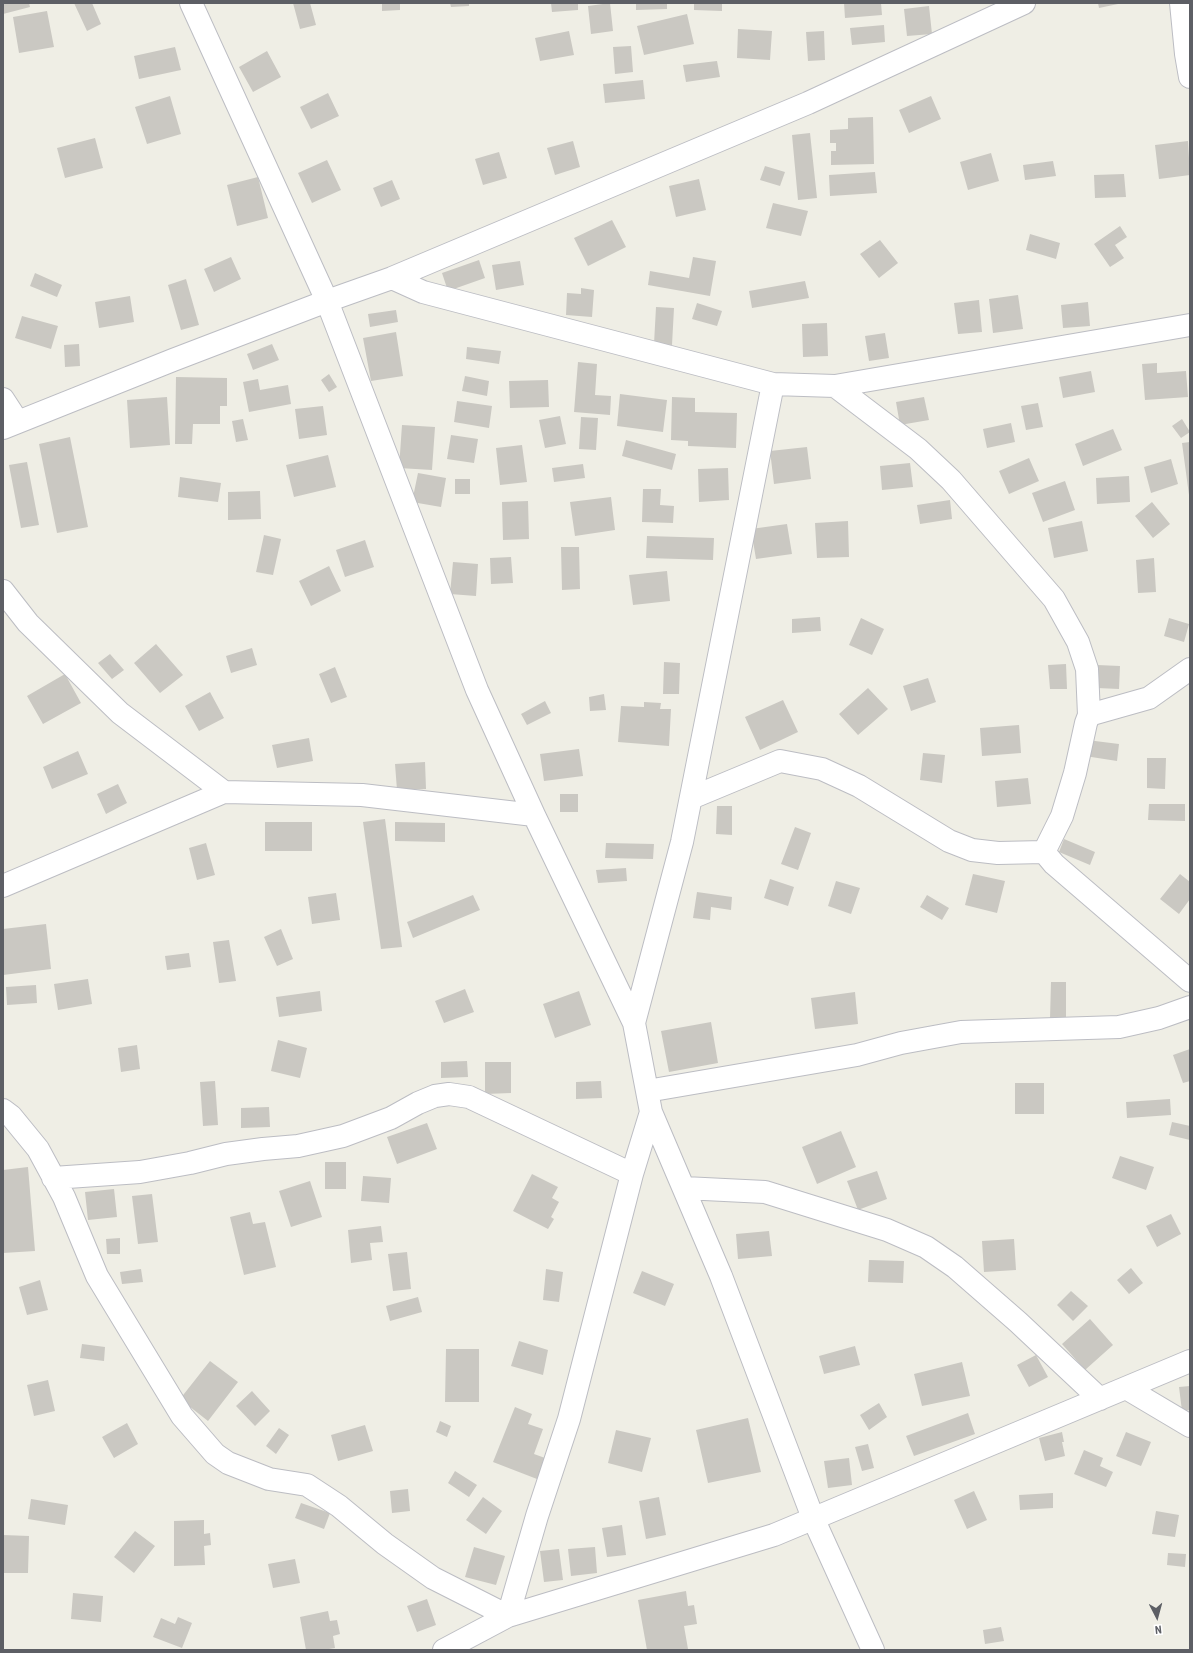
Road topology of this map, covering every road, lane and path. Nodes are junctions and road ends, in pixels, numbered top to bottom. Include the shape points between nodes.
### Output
1 (191, 3) edge
2 (1024, 3) edge
3 (1181, 3) edge
4 (1190, 77) edge
5 (392, 278) junction
6 (327, 301) junction
7 (1190, 325) edge
8 (773, 384) junction
9 (835, 386) junction
10 (3, 399) edge
11 (11, 425) edge
12 (3, 591) edge
13 (1190, 669) edge
14 (1090, 716) junction
15 (224, 792) junction
16 (691, 798) junction
17 (534, 815) junction
18 (1044, 852) junction
19 (3, 886) edge
20 (1190, 981) edge
21 (1190, 1007) edge
22 (634, 1022) junction
23 (647, 1091) junction
24 (3, 1110) edge
25 (651, 1112) junction
26 (632, 1174) junction
27 (54, 1178) junction
28 (684, 1188) junction
29 (1190, 1361) edge
30 (1126, 1388) junction
31 (1100, 1399) junction
32 (1190, 1426) edge
33 (813, 1518) junction
34 (508, 1616) junction
35 (444, 1650) edge
36 (873, 1650) edge

1 - 6 street
2 - 5 street via 808,103
3 - 4 street
5 - 6 street
5 - 8 street via 423,292
6 - 11 street
6 - 17 street via 477,690
7 - 9 street
8 - 9 street
8 - 16 street
9 - 14 street via 918,449 951,480 1054,599 1078,642 1087,669
10 - 11 street
12 - 15 street via 28,623 120,713
13 - 14 street via 1149,698
14 - 18 street via 1062,816
15 - 17 street via 362,795
15 - 19 street
16 - 18 street via 780,761 796,763 822,769 859,786 949,841 972,850 998,853
16 - 22 street via 682,842
17 - 22 street
18 - 20 street via 1054,864
21 - 23 street via 1159,1018 1119,1027 961,1032 901,1043 857,1055
22 - 23 street
23 - 25 street
24 - 27 street via 38,1149
25 - 26 street
25 - 28 street
26 - 27 street via 469,1097 449,1094 435,1096 391,1118 343,1136 298,1146 226,1154 140,1172
26 - 34 street via 569,1419
27 - 34 street via 97,1276 182,1416 215,1454 228,1464 269,1478 307,1485 339,1506 385,1544 433,1578
28 - 31 street via 765,1192 887,1230 926,1247 955,1267 1018,1322
28 - 33 street via 722,1276
29 - 30 street
30 - 31 street
30 - 32 street
31 - 33 street
33 - 34 street via 774,1535
33 - 36 street
34 - 35 street

